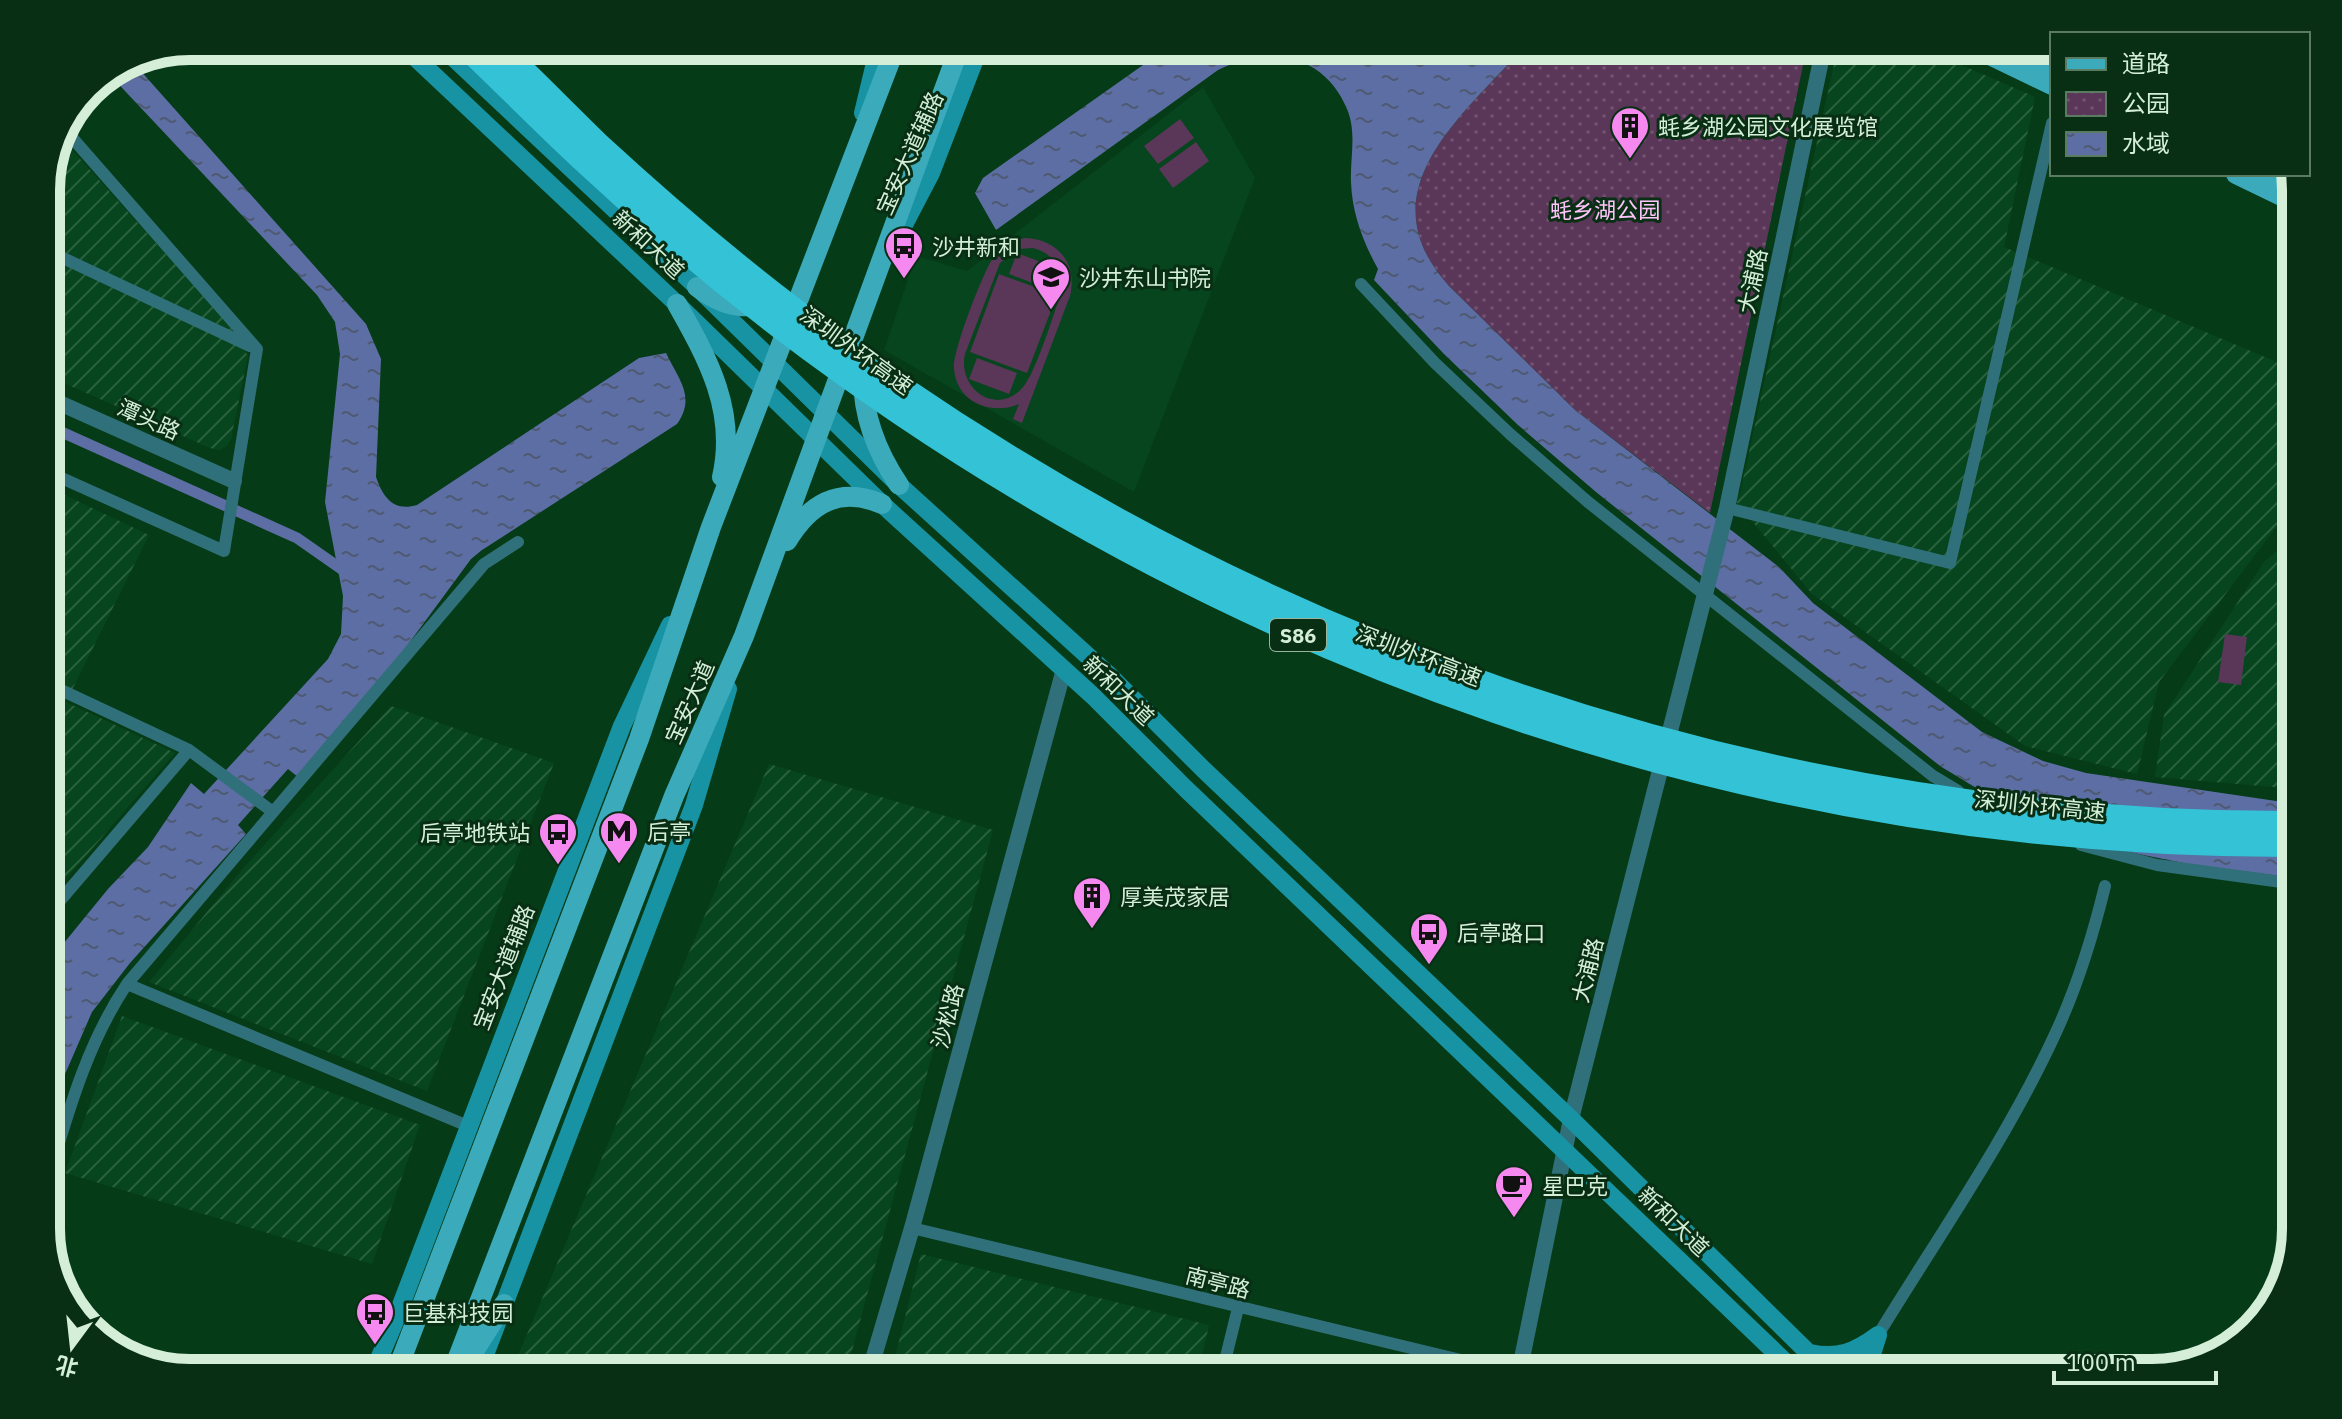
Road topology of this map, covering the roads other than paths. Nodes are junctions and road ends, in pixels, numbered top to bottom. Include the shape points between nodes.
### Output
1 (418, 60) edge
2 (456, 60) edge
3 (479, 60) edge
4 (512, 60) edge
5 (876, 60) edge
6 (891, 60) edge
7 (955, 60) edge
8 (975, 60) edge
9 (1821, 60) edge
10 (2000, 60) edge
11 (2050, 84) edge
12 (2050, 132) edge
13 (72, 137) edge
14 (855, 151) junction
15 (2240, 176) edge
16 (2282, 196) edge
17 (60, 257) edge
18 (808, 271) junction
19 (878, 276) junction
20 (1361, 284) dead end
21 (697, 287) junction
22 (870, 297) junction
23 (677, 304) junction
24 (257, 349) junction
25 (774, 363) junction
26 (765, 389) junction
27 (60, 403) edge
28 (825, 413) junction
29 (816, 439) junction
30 (60, 479) edge
31 (234, 481) junction
32 (899, 485) junction
33 (882, 504) junction
34 (1725, 516) junction
35 (711, 527) junction
36 (518, 542) dead end
37 (765, 579) junction
38 (690, 583) junction
39 (1707, 588) junction
40 (744, 636) junction
41 (1064, 669) junction
42 (60, 690) edge
43 (189, 750) junction
44 (273, 812) junction
45 (2282, 823) edge
46 (2282, 845) edge
47 (2282, 882) edge
48 (2105, 886) dead end
49 (60, 901) edge
50 (127, 984) junction
51 (1571, 1119) junction
52 (468, 1126) junction
53 (60, 1138) edge
54 (1565, 1149) junction
55 (912, 1228) junction
56 (504, 1304) junction
57 (1238, 1308) junction
58 (413, 1334) junction
59 (1878, 1335) junction
60 (1810, 1353) junction
61 (379, 1359) edge
62 (396, 1359) edge
63 (402, 1359) edge
64 (457, 1359) edge
65 (469, 1359) edge
66 (483, 1359) edge
67 (873, 1359) edge
68 (1225, 1359) edge
69 (1457, 1359) edge
70 (1520, 1359) edge
71 (1782, 1359) edge
72 (1816, 1359) edge
73 (1870, 1359) edge

1 - 23 main road, 新和大道
2 - 21 main road, 新和大道
3 - 46 highway, 深圳外环高速 / S86, bridge via 680,246 878,398 982,468 1090,531 1312,641 1545,729 1785,792 2030,831
4 - 45 highway, 深圳外环高速 / S86, bridge via 694,229 891,380 1101,511 1321,621 1552,707 1790,770 2033,809
5 - 14 main road
6 - 14 main road, 宝安大道
7 - 19 main road, 宝安大道
8 - 19 main road, 宝安大道辅路 via 931,173
9 - 34 street, 大浦路
10 - 11 main road
12 - 34 street via 1950,563
13 - 24 street
14 - 18 main road, 宝安大道
15 - 16 main road
17 - 24 street
18 - 21 main road via 792,291 757,306 719,301
18 - 25 main road, 宝安大道
19 - 22 main road, 宝安大道
20 - 39 street via 1510,434 1588,502
21 - 25 main road, 新和大道
22 - 28 main road, 宝安大道
22 - 32 main road via 864,400 880,453
23 - 26 main road, 新和大道
23 - 35 main road via 712,368 725,412 724,468
24 - 31 street
25 - 26 main road, 宝安大道
25 - 28 main road, 新和大道
26 - 29 main road, 新和大道
26 - 35 main road, 宝安大道
27 - 31 street, 潭头路
28 - 29 main road, 宝安大道
28 - 32 main road, 新和大道
29 - 33 main road, 新和大道
29 - 37 main road, 宝安大道
30 - 31 street via 224,551
32 - 51 main road, 新和大道 via 1111,677
33 - 37 main road via 848,496 815,507 798,523
33 - 41 main road, 新和大道
34 - 39 street, 大浦路
35 - 38 main road, 宝安大道
36 - 44 street via 484,564
37 - 40 main road, 宝安大道
38 - 52 main road, 宝安大道辅路 via 622,726
38 - 58 main road, 宝安大道 via 639,739
39 - 47 street via 1933,776 1985,805 2127,858
39 - 51 street, 大浦路
40 - 56 main road via 694,805
40 - 64 main road, 宝安大道 via 674,796
41 - 54 main road, 新和大道
41 - 55 street, 沙松路
42 - 43 street
43 - 44 street
43 - 49 street
44 - 50 street
48 - 59 street via 2079,975 2043,1060
50 - 52 street
50 - 53 street via 107,1014
51 - 54 street, 大浦路
51 - 60 main road, 新和大道
52 - 61 main road, 宝安大道辅路
54 - 70 street, 大浦路
54 - 71 main road, 新和大道
55 - 57 street, 南亭路
55 - 67 street, 沙松路
56 - 65 main road
56 - 66 main road
57 - 68 street
57 - 69 street, 南亭路
58 - 62 main road
58 - 63 main road, 宝安大道
59 - 60 main road via 1842,1355
59 - 73 main road
60 - 72 main road, 新和大道

